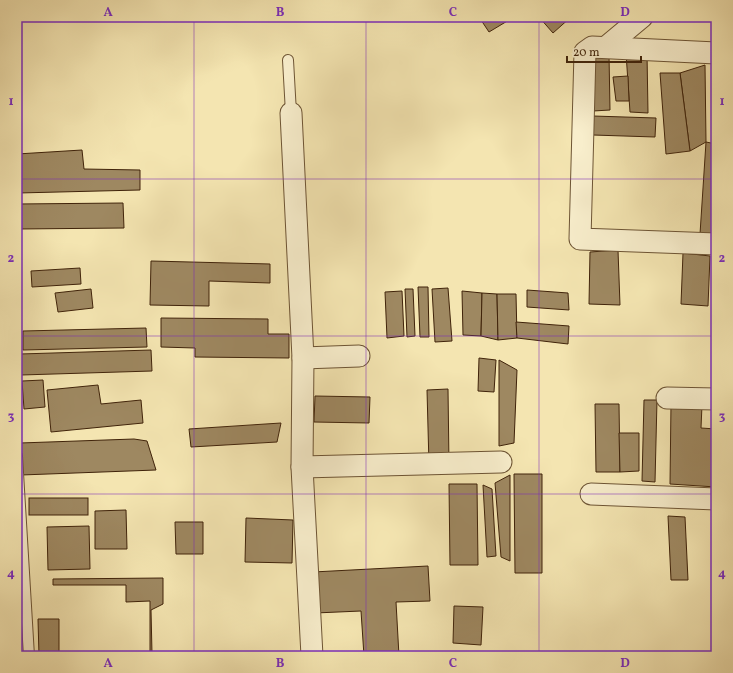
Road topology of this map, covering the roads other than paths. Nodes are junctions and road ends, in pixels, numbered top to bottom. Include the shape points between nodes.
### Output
1 (642, 17) edge
2 (606, 47) junction
3 (716, 53) edge
4 (288, 60) dead end
5 (291, 113) joint
6 (716, 244) edge
7 (359, 356) dead end
8 (303, 358) junction
9 (667, 398) dead end
10 (716, 399) edge
11 (17, 456) edge
12 (501, 462) dead end
13 (302, 467) junction
14 (591, 494) dead end
15 (716, 499) edge
16 (29, 656) edge
17 (312, 656) edge

1 - 2 street
2 - 3 street
2 - 6 street via 592,47 585,52 580,239
4 - 5 lane
5 - 8 street
7 - 8 street
8 - 13 street
9 - 10 street
11 - 16 lane
12 - 13 street
13 - 17 street
14 - 15 street

